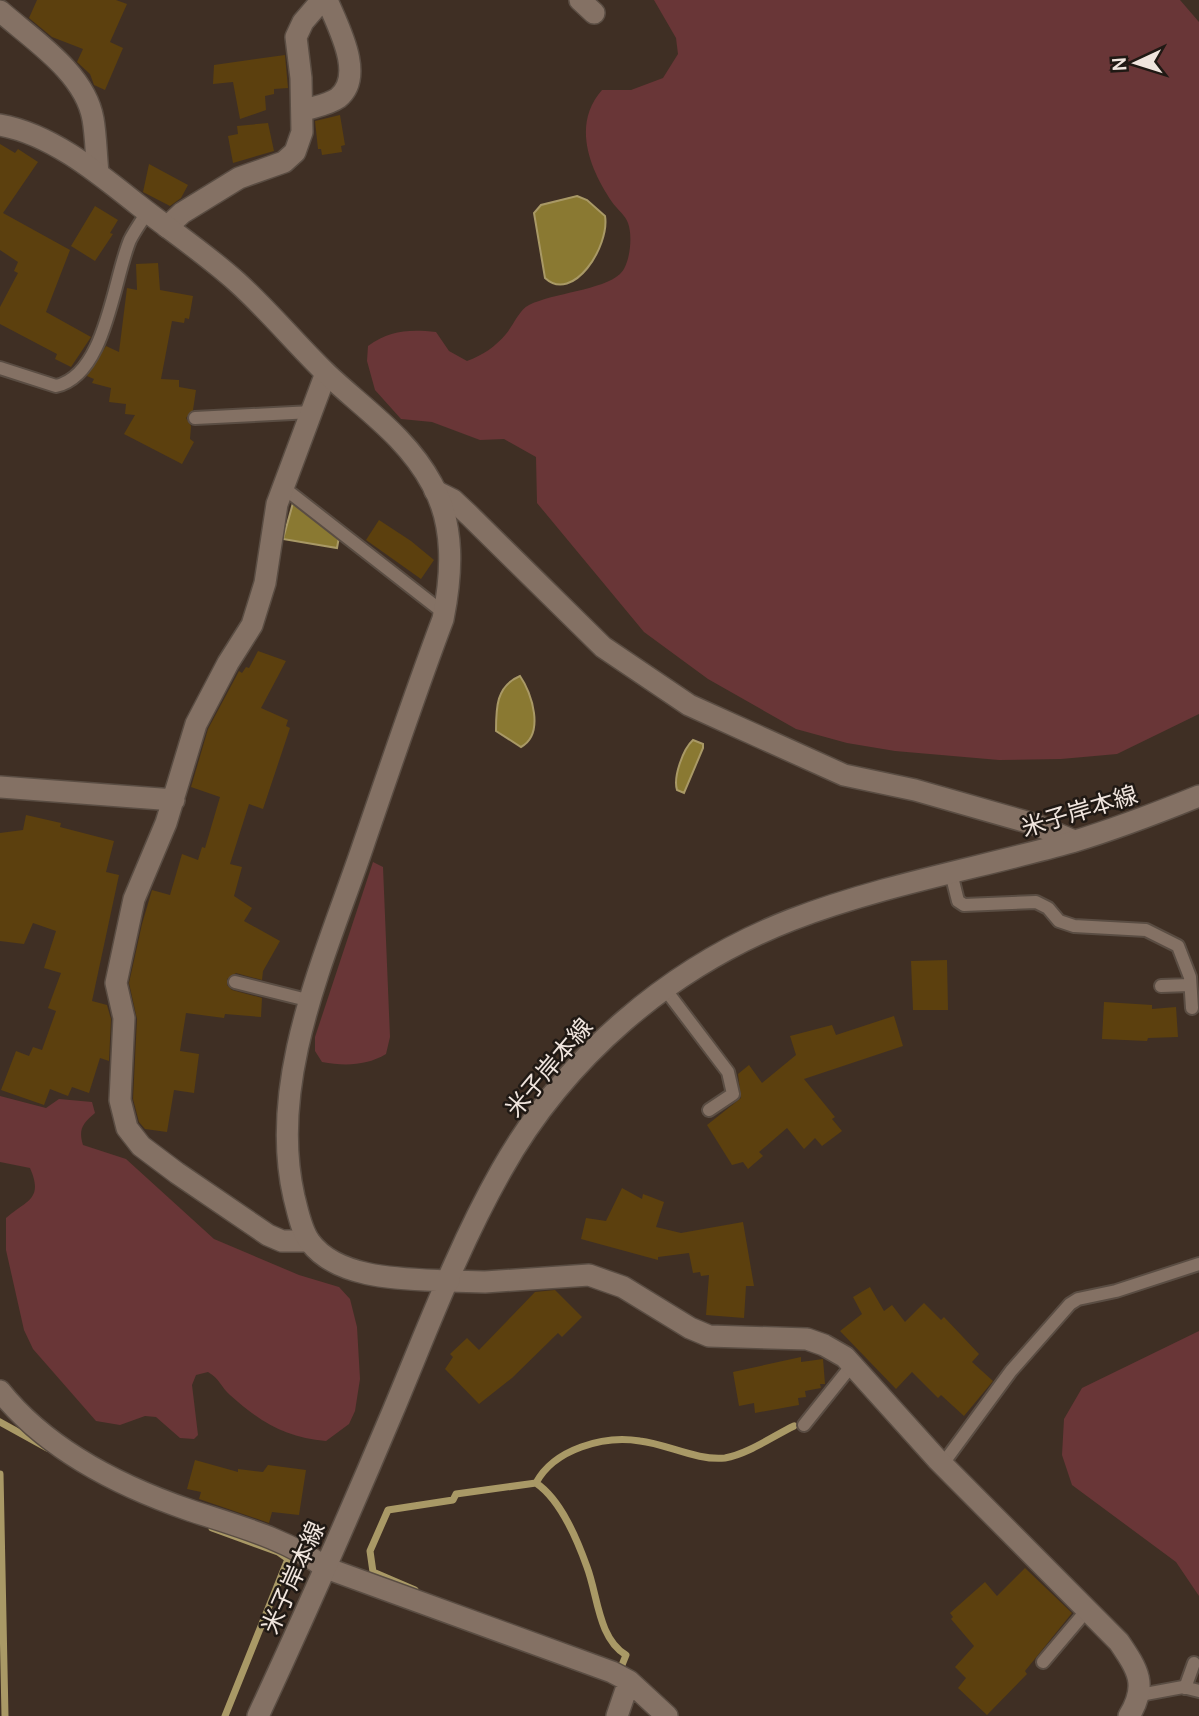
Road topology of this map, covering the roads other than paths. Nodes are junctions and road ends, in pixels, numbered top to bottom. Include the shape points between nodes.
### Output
1 (325, 0) edge
2 (0, 10) edge
3 (302, 111) junction
4 (0, 125) edge
5 (98, 173) junction
6 (147, 212) junction
7 (167, 227) junction
8 (0, 368) edge
9 (326, 373) junction
10 (312, 412) junction
11 (195, 418) dead end
12 (284, 488) junction
13 (435, 491) junction
14 (444, 613) junction
15 (0, 787) edge
16 (1199, 796) edge
17 (174, 800) junction
18 (1074, 841) junction
19 (951, 873) junction
20 (235, 982) dead end
21 (1190, 985) junction
22 (1161, 986) dead end
23 (665, 989) junction
24 (311, 1000) junction
25 (1192, 1008) dead end
26 (709, 1111) dead end
27 (309, 1241) junction
28 (1199, 1264) edge
29 (449, 1282) junction
30 (852, 1365) junction
31 (0, 1391) edge
32 (804, 1425) dead end
33 (942, 1465) junction
34 (326, 1568) junction
35 (1087, 1610) junction
36 (1043, 1662) dead end
37 (1194, 1662) dead end
38 (629, 1681) junction
39 (1185, 1688) junction
40 (1199, 1691) edge
41 (1140, 1695) junction
42 (258, 1716) edge
43 (617, 1716) edge
44 (667, 1716) edge
45 (1129, 1716) edge

1 - 3 street via 303,22 296,37
1 - 3 street via 345,48 349,82 337,99
2 - 5 street via 67,71 85,95 93,119
3 - 7 street via 302,132 295,152 239,178
4 - 5 street via 54,146
5 - 6 street
6 - 7 street
6 - 8 lane via 130,240 98,340 76,377 56,386
7 - 9 street via 235,280
9 - 10 street
9 - 13 street via 396,433
10 - 11 lane
10 - 12 street
12 - 14 lane
12 - 17 street via 252,625 196,724
13 - 14 street via 450,547
13 - 18 street via 453,500 603,647 689,705 844,775 1034,824
14 - 24 street
15 - 17 street
16 - 18 street, 米子岸本線
17 - 27 street via 134,900 116,984 124,1018 120,1100 127,1128 141,1146 177,1174 268,1235 282,1241
18 - 19 street, 米子岸本線
19 - 21 lane via 958,901 964,905 1036,902 1059,921 1074,926 1146,930 1160,936 1178,946 1186,960
19 - 23 street, 米子岸本線 via 791,920
20 - 24 lane
21 - 22 lane
21 - 25 lane
23 - 26 lane via 728,1072 733,1094
23 - 29 street, 米子岸本線 via 607,1035 548,1100 501,1170
24 - 27 street via 297,1054 288,1124 292,1188
27 - 29 street via 345,1267
28 - 33 lane via 1070,1304 1010,1371
29 - 30 street via 589,1275 623,1287 709,1336 807,1339
29 - 34 street, 米子岸本線
30 - 32 lane
30 - 33 street
31 - 34 street via 39,1432 122,1484 298,1548
33 - 35 street
34 - 38 street
34 - 42 street, 米子岸本線
35 - 36 lane
35 - 41 street via 1128,1655 1141,1686
37 - 39 lane
38 - 43 street
38 - 44 street
39 - 40 lane
39 - 41 lane
41 - 45 street

